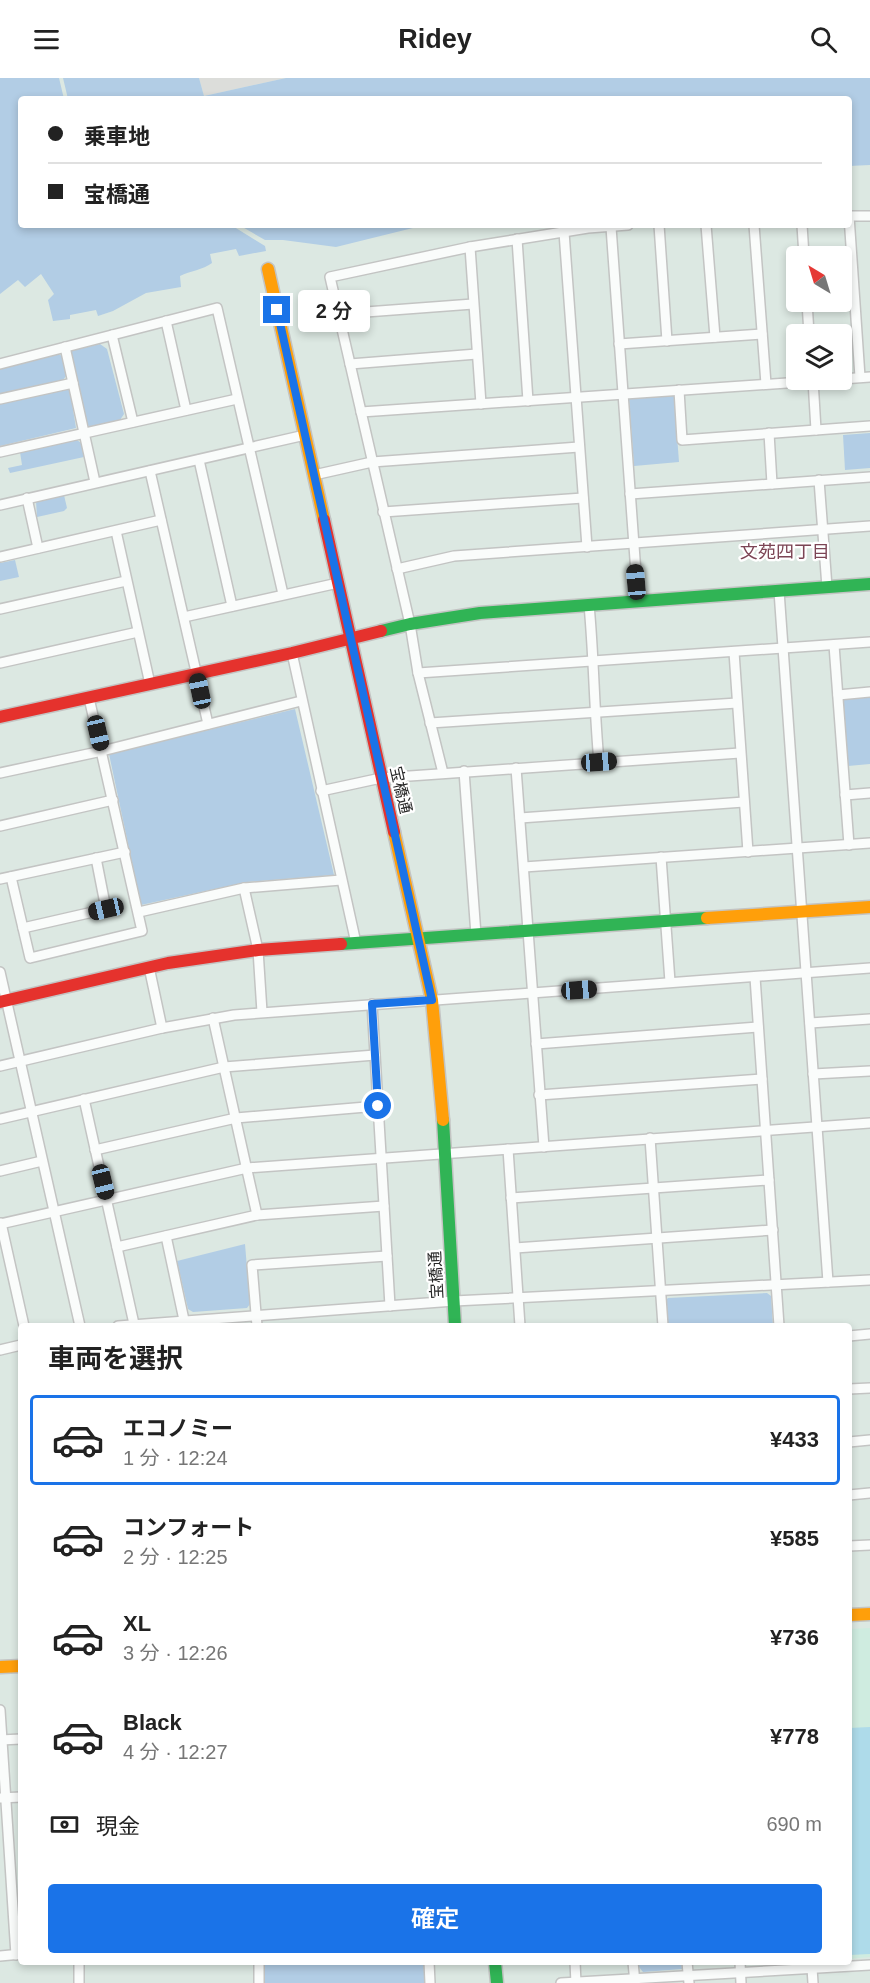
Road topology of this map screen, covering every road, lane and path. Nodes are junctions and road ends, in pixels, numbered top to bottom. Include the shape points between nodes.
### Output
1 (852, 216) edge
2 (870, 216) edge
3 (602, 228) edge
4 (611, 228) edge
5 (659, 228) edge
6 (706, 228) edge
7 (754, 228) edge
8 (802, 228) edge
9 (850, 228) edge
10 (564, 232) junction
11 (517, 239) junction
12 (803, 246) edge
13 (470, 247) junction
14 (268, 268) dead end
15 (473, 304) junction
16 (339, 314) junction
17 (166, 321) junction
18 (762, 334) junction
19 (111, 335) junction
20 (715, 337) junction
21 (667, 341) junction
22 (619, 344) junction
23 (65, 347) junction
24 (477, 354) junction
25 (0, 364) edge
26 (350, 364) junction
27 (865, 377) edge
28 (786, 382) edge
29 (73, 383) junction
30 (766, 384) junction
31 (679, 390) junction
32 (814, 390) edge
33 (623, 394) junction
34 (575, 398) junction
35 (0, 399) edge
36 (237, 399) junction
37 (528, 401) junction
38 (481, 404) junction
39 (186, 410) junction
40 (361, 412) junction
41 (133, 422) junction
42 (870, 426) edge
43 (816, 430) junction
44 (84, 432) junction
45 (769, 433) junction
46 (305, 435) junction
47 (579, 447) junction
48 (249, 448) junction
49 (0, 452) edge
50 (199, 460) junction
51 (372, 462) junction
52 (150, 471) junction
53 (314, 475) junction
54 (870, 477) edge
55 (819, 480) junction
56 (95, 482) junction
57 (772, 484) junction
58 (630, 494) junction
59 (27, 498) junction
60 (582, 498) junction
61 (0, 504) edge
62 (383, 512) junction
63 (161, 520) junction
64 (870, 526) edge
65 (823, 530) junction
66 (116, 531) junction
67 (633, 544) junction
68 (587, 547) junction
69 (38, 548) junction
70 (0, 556) edge
71 (396, 569) junction
72 (126, 581) junction
73 (338, 583) junction
74 (870, 584) edge
75 (827, 587) junction
76 (779, 591) junction
77 (283, 594) junction
78 (638, 601) junction
79 (590, 605) junction
80 (232, 606) junction
81 (0, 609) edge
82 (184, 617) junction
83 (410, 624) junction
84 (138, 632) junction
85 (351, 638) junction
86 (870, 642) edge
87 (834, 645) junction
88 (783, 648) junction
89 (734, 652) junction
90 (292, 653) junction
91 (594, 662) junction
92 (0, 663) edge
93 (418, 673) junction
94 (197, 674) junction
95 (150, 684) junction
96 (870, 692) edge
97 (838, 695) junction
98 (89, 698) junction
99 (301, 701) junction
100 (737, 703) junction
101 (594, 712) junction
102 (0, 717) edge
103 (430, 723) junction
104 (208, 724) junction
105 (102, 751) junction
106 (740, 753) junction
107 (599, 762) junction
108 (516, 768) junction
109 (464, 771) junction
110 (0, 773) edge
111 (443, 773) junction
112 (381, 778) junction
113 (321, 791) junction
114 (870, 793) edge
115 (845, 795) junction
116 (113, 800) junction
117 (744, 802) junction
118 (520, 818) junction
119 (0, 826) edge
120 (870, 843) edge
121 (849, 845) junction
122 (797, 849) junction
123 (124, 852) junction
124 (748, 852) junction
125 (661, 857) junction
126 (96, 858) junction
127 (524, 867) junction
128 (11, 877) junction
129 (0, 879) edge
130 (340, 880) junction
131 (244, 888) junction
132 (870, 907) edge
133 (138, 912) junction
134 (802, 912) junction
135 (666, 921) junction
136 (23, 928) junction
137 (529, 931) junction
138 (476, 934) junction
139 (419, 939) junction
140 (356, 943) junction
141 (258, 950) junction
142 (149, 967) junction
143 (870, 968) edge
144 (0, 972) edge
145 (806, 973) junction
146 (755, 977) junction
147 (670, 982) junction
148 (533, 993) junction
149 (432, 1000) junction
150 (3, 1001) edge
151 (372, 1004) junction
152 (262, 1012) junction
153 (213, 1018) junction
154 (870, 1019) edge
155 (810, 1023) junction
156 (758, 1027) junction
157 (162, 1028) junction
158 (536, 1044) junction
159 (375, 1055) junction
160 (20, 1061) junction
161 (0, 1066) edge
162 (224, 1067) junction
163 (870, 1071) edge
164 (813, 1074) junction
165 (762, 1079) junction
166 (539, 1095) junction
167 (84, 1099) junction
168 (378, 1106) junction
169 (31, 1112) junction
170 (236, 1118) junction
171 (0, 1119) edge
172 (870, 1124) edge
173 (817, 1127) junction
174 (766, 1130) junction
175 (650, 1138) junction
176 (544, 1147) junction
177 (508, 1149) junction
178 (95, 1150) junction
179 (446, 1153) junction
180 (381, 1158) junction
181 (42, 1161) junction
182 (247, 1168) junction
183 (0, 1171) edge
184 (769, 1180) junction
185 (654, 1189) junction
186 (512, 1198) junction
187 (107, 1199) junction
188 (384, 1206) junction
189 (54, 1211) junction
190 (257, 1215) junction
191 (1, 1224) edge
192 (772, 1230) junction
193 (166, 1236) junction
194 (657, 1239) junction
195 (117, 1247) junction
196 (515, 1248) junction
197 (387, 1256) junction
198 (870, 1280) edge
199 (828, 1282) junction
200 (776, 1285) junction
201 (660, 1291) junction
202 (518, 1298) junction
203 (454, 1301) junction
204 (390, 1306) junction
205 (184, 1320) junction
206 (256, 1321) edge
207 (23, 1323) edge
208 (79, 1323) edge
209 (134, 1323) edge
210 (146, 1323) edge
211 (455, 1323) edge
212 (520, 1323) edge
213 (663, 1323) edge
214 (779, 1323) edge
215 (870, 1335) edge
216 (852, 1336) edge
217 (18, 1346) edge
218 (0, 1350) edge
219 (870, 1388) edge
220 (852, 1389) edge
221 (870, 1440) edge
222 (852, 1442) edge
223 (870, 1493) edge
224 (852, 1495) edge
225 (870, 1545) edge
226 (852, 1546) edge
227 (870, 1614) edge
228 (852, 1616) edge
229 (18, 1666) edge
230 (0, 1667) edge
231 (0, 1710) edge
232 (18, 1739) edge
233 (1, 1740) edge
234 (4, 1798) edge
235 (5, 1856) edge
236 (18, 1954) edge
237 (0, 1956) edge
238 (79, 1965) edge
239 (259, 1965) edge
240 (429, 1965) edge
241 (495, 1965) edge
242 (575, 1965) edge
243 (633, 1965) edge
244 (740, 1965) edge
245 (870, 1965) edge
246 (812, 1968) junction
247 (740, 1973) junction
248 (688, 1979) edge
249 (634, 1981) edge
250 (576, 1982) edge
251 (79, 1983) edge
252 (260, 1983) edge
253 (430, 1983) edge
254 (497, 1983) edge
255 (561, 1983) edge
256 (741, 1983) edge
257 (813, 1983) edge

1 - 2 street
3 - 10 street
4 - 22 street
5 - 21 street
6 - 20 street
7 - 18 street
8 - 12 street
9 - 27 street
10 - 11 street
10 - 34 street
11 - 13 street
11 - 37 street
13 - 15 street
13 - 16 street via 330,277
14 - 46 street, 宝橋通
15 - 16 street
15 - 24 street
16 - 26 street
17 - 19 street
17 - 36 street via 217,308
17 - 39 street
18 - 20 street
18 - 30 street
19 - 23 street
19 - 41 street
20 - 21 street
21 - 22 street
22 - 33 street
23 - 25 street
23 - 29 street
24 - 26 street
24 - 38 street
26 - 40 street
28 - 30 street
29 - 35 street
29 - 44 street
30 - 31 street
31 - 33 street
31 - 45 street via 682,440
32 - 43 street
33 - 34 street
33 - 58 street
34 - 37 street
34 - 47 street
36 - 39 street
36 - 48 street
37 - 38 street
38 - 40 street
39 - 41 street
40 - 51 street
41 - 44 street
42 - 43 street
43 - 45 street
44 - 49 street
44 - 56 street
45 - 57 street
46 - 48 street
46 - 53 street, 宝橋通
47 - 51 street
47 - 60 street
48 - 50 street
48 - 77 street
50 - 52 street
50 - 80 street
51 - 53 street
51 - 62 street
52 - 56 street
52 - 63 street
53 - 73 street, 宝橋通
54 - 55 street
55 - 57 street
55 - 65 street
56 - 59 street
57 - 58 street
58 - 67 street
59 - 61 street
59 - 69 street
60 - 62 street
60 - 68 street
62 - 71 street
63 - 66 street
63 - 82 street
64 - 65 street
65 - 67 street
65 - 75 street
66 - 69 street
66 - 72 street
67 - 68 street
67 - 78 street
68 - 71 street via 454,556
69 - 70 street
71 - 83 street
72 - 81 street
72 - 84 street
73 - 77 street
73 - 85 street, 宝橋通
74 - 75 street
75 - 76 street
76 - 78 street
76 - 88 street
77 - 80 street
78 - 79 street
79 - 83 street via 480,613
79 - 91 street
80 - 82 street
82 - 94 street
83 - 85 street
83 - 93 street
84 - 92 street
84 - 95 street
85 - 90 street
85 - 112 street, 宝橋通
86 - 87 street
87 - 88 street
87 - 97 street
88 - 89 street
88 - 122 street
89 - 91 street
89 - 100 street
90 - 94 street
90 - 99 street
91 - 93 street
91 - 101 street
93 - 103 street
94 - 95 street
94 - 104 street
95 - 98 street
96 - 97 street
97 - 115 street
98 - 102 street
98 - 105 street
99 - 104 street
99 - 113 street
100 - 101 street
100 - 106 street
101 - 103 street
101 - 107 street
103 - 111 street
104 - 105 street
105 - 110 street
105 - 116 street
106 - 107 street
106 - 117 street
107 - 108 street
108 - 109 street
108 - 118 street
109 - 111 street
109 - 138 street
111 - 112 street
112 - 113 street
112 - 139 street, 宝橋通
113 - 130 street
114 - 115 street
115 - 121 street
116 - 119 street
116 - 123 street
117 - 118 street
117 - 124 street
118 - 127 street
120 - 121 street
121 - 122 street
122 - 124 street
122 - 134 street
123 - 126 street
123 - 133 street
124 - 125 street
125 - 127 street
125 - 135 street
126 - 128 street
126 - 136 street via 106,909
127 - 137 street
128 - 129 street
128 - 136 street
130 - 131 street
130 - 140 street
131 - 133 street
131 - 141 street
132 - 134 street
133 - 136 street via 142,931 30,958
134 - 135 street
134 - 145 street
135 - 137 street
135 - 147 street
137 - 138 street
137 - 148 street
138 - 139 street
139 - 140 street
139 - 149 street, 宝橋通
140 - 141 street
141 - 142 street
141 - 152 street
142 - 150 street
142 - 157 street
143 - 145 street
144 - 150 street
145 - 146 street
145 - 155 street
146 - 147 street
146 - 156 street
147 - 148 street
148 - 149 street
148 - 158 street
149 - 151 street
149 - 179 street, 宝橋通
150 - 160 street
151 - 152 street
151 - 159 street
152 - 153 street
153 - 157 street
153 - 162 street
154 - 155 street
155 - 164 street
156 - 158 street
156 - 165 street
157 - 160 street
158 - 166 street
159 - 162 street
159 - 168 street
160 - 161 street
160 - 169 street
162 - 167 street
162 - 170 street
163 - 164 street
164 - 173 street
165 - 166 street
165 - 174 street
166 - 176 street
167 - 169 street
167 - 178 street
168 - 170 street
168 - 180 street
169 - 171 street
169 - 181 street
170 - 178 street
170 - 182 street
172 - 173 street
173 - 174 street
173 - 199 street
174 - 175 street
174 - 184 street
175 - 176 street
175 - 185 street
176 - 177 street
177 - 179 street
177 - 186 street
178 - 187 street
179 - 180 street
179 - 203 street, 宝橋通
180 - 182 street
180 - 188 street
181 - 183 street
181 - 189 street
182 - 187 street
182 - 190 street
184 - 185 street
184 - 192 street
185 - 186 street
185 - 194 street
186 - 196 street
187 - 189 street
187 - 195 street
188 - 190 street
188 - 197 street
189 - 191 street
189 - 208 street
190 - 193 street
191 - 207 street
192 - 194 street
192 - 200 street
193 - 195 street
193 - 205 street
194 - 196 street
194 - 201 street
195 - 209 street
196 - 202 street
197 - 204 street
197 - 206 street via 252,1265
198 - 199 street
199 - 200 street
200 - 201 street
200 - 214 street
201 - 202 street
201 - 213 street
202 - 203 street
202 - 212 street
203 - 204 street
203 - 211 street, 宝橋通
204 - 206 street
205 - 206 street
205 - 210 street
215 - 216 street
217 - 218 street
219 - 220 street
221 - 222 street
223 - 224 street
225 - 226 street
227 - 228 street
229 - 230 street
231 - 233 street
232 - 233 street
233 - 234 street
234 - 235 street
235 - 236 street
236 - 237 street
238 - 251 street
239 - 252 street
240 - 253 street
241 - 254 street
242 - 250 street
243 - 249 street
244 - 247 street
245 - 246 street
246 - 247 street
246 - 257 street
247 - 248 street
247 - 256 street
248 - 249 street
249 - 250 street
250 - 255 street

